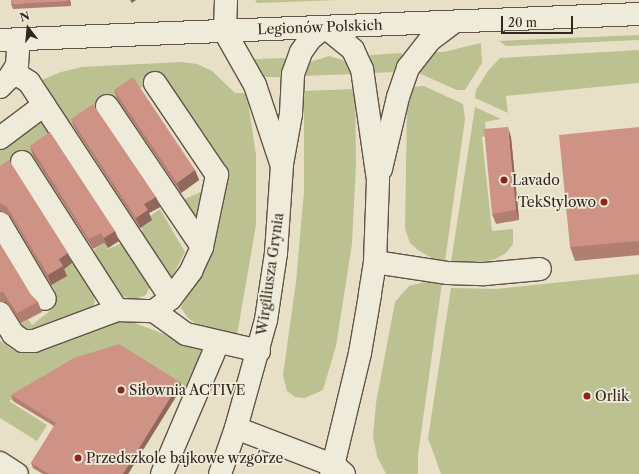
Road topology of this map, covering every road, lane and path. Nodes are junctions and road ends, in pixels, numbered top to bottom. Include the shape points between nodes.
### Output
1 (226, 0) edge
2 (639, 14) edge
3 (454, 22) junction
4 (325, 27) junction
5 (225, 32) junction
6 (9, 40) edge
7 (7, 79) edge
8 (155, 83) dead end
9 (44, 105) junction
10 (107, 106) dead end
11 (0, 138) edge
12 (22, 162) dead end
13 (282, 164) junction
14 (378, 180) junction
15 (0, 223) edge
16 (202, 246) junction
17 (375, 262) junction
18 (540, 269) dead end
19 (172, 298) junction
20 (45, 299) dead end
21 (117, 310) junction
22 (154, 311) junction
23 (0, 313) edge
24 (218, 343) junction
25 (259, 351) junction
26 (236, 428) junction
27 (0, 463) edge
28 (336, 471) edge
29 (17, 474) edge
30 (162, 474) edge
31 (220, 474) edge

1 - 5 street
2 - 3 street, Legionów Polskich
3 - 4 street, Legionów Polskich
3 - 14 street via 426,43 408,68 398,97
4 - 5 street, Legionów Polskich
4 - 13 street, Wirgiliusza Grynia via 310,39 295,67 291,114
4 - 14 street via 353,50 362,69
5 - 6 street, Legionów Polskich
5 - 13 street, Wirgiliusza Grynia via 254,85
6 - 7 street via 18,59
7 - 9 street via 29,82
8 - 16 street via 217,175
9 - 11 street
9 - 19 street
10 - 16 street
12 - 21 street
13 - 25 street, Wirgiliusza Grynia via 276,253
14 - 17 street
15 - 20 street
16 - 19 street via 191,271
17 - 18 street via 448,273 485,274
17 - 28 street
19 - 22 street
21 - 22 street
21 - 23 street via 34,341 23,341 13,334
22 - 24 street via 186,334
24 - 25 street
24 - 30 street
25 - 26 street, Wirgiliusza Grynia
26 - 28 street
26 - 31 street, Wirgiliusza Grynia
27 - 29 street

